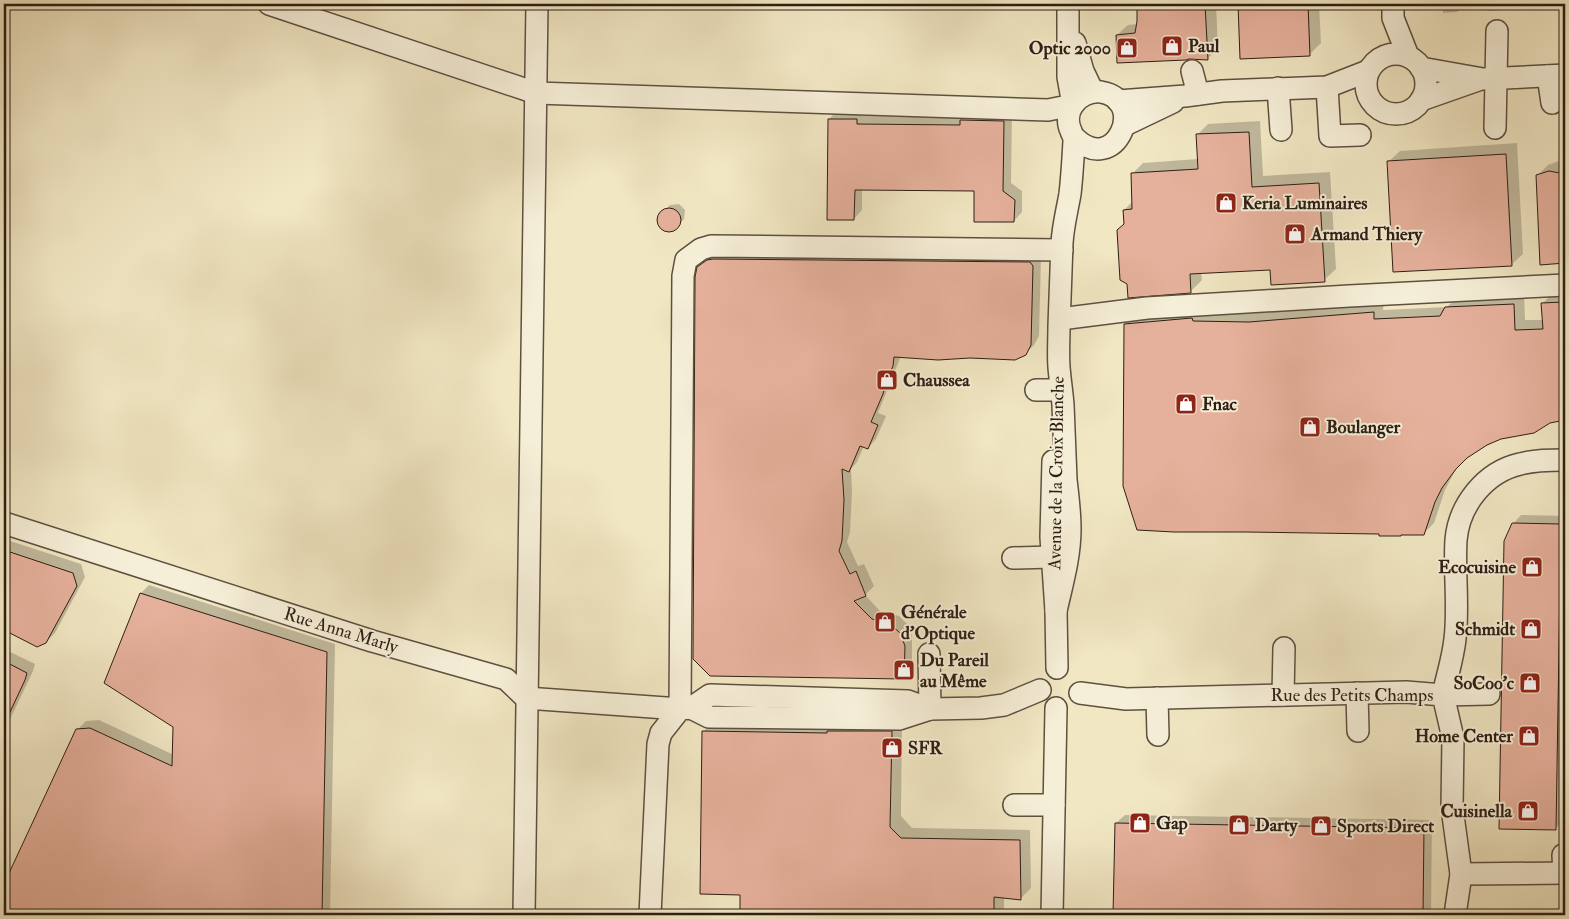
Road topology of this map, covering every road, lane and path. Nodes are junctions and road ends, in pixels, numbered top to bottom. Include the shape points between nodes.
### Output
1 (269, 4) edge
2 (537, 4) edge
3 (1393, 11) edge
4 (1068, 12) edge
5 (1497, 31) dead end
6 (1414, 62) junction
7 (1375, 64) junction
8 (1192, 72) dead end
9 (1557, 75) edge
10 (1490, 78) junction
11 (1327, 87) junction
12 (1278, 88) junction
13 (1093, 92) junction
14 (536, 93) junction
15 (1191, 95) junction
16 (1370, 100) junction
17 (1421, 100) junction
18 (1118, 101) junction
19 (1552, 102) dead end
20 (1073, 105) junction
21 (1125, 125) junction
22 (1495, 128) dead end
23 (1281, 130) dead end
24 (1360, 134) dead end
25 (1074, 138) junction
26 (1094, 149) junction
27 (1070, 194) junction
28 (1062, 250) junction
29 (1565, 285) edge
30 (1060, 319) junction
31 (1059, 366) junction
32 (1565, 460) edge
33 (4, 523) edge
34 (1067, 557) junction
35 (1013, 558) dead end
36 (1284, 648) dead end
37 (929, 654) dead end
38 (1056, 668) junction
39 (1040, 690) junction
40 (1357, 693) junction
41 (1080, 694) junction
42 (1489, 694) dead end
43 (1283, 695) junction
44 (1443, 695) junction
45 (526, 698) junction
46 (1157, 698) junction
47 (1056, 708) junction
48 (685, 709) junction
49 (930, 709) junction
50 (1358, 731) dead end
51 (1158, 735) dead end
52 (1014, 805) dead end
53 (1054, 805) junction
54 (1564, 867) edge
55 (1460, 874) junction
56 (524, 915) edge
57 (650, 915) edge
58 (1052, 915) edge
59 (1455, 915) edge

1 - 14 street
2 - 14 street
3 - 6 street
3 - 7 street
4 - 13 street via 1083,71
4 - 20 street, Avenue de la Croix Blanche via 1068,77
5 - 10 street
6 - 7 street via 1394,54
6 - 10 street
6 - 17 street via 1425,78
7 - 11 street
7 - 16 street via 1366,81
8 - 15 street
9 - 10 street
9 - 19 street
10 - 17 street
10 - 22 street
11 - 12 street
11 - 16 street
11 - 24 street via 1330,136
12 - 15 street
12 - 23 street
13 - 18 street via 1102,92
13 - 20 street via 1085,94
14 - 20 street via 1048,110
14 - 45 street
15 - 18 street
15 - 21 street
16 - 17 street via 1379,109 1390,113 1402,113
18 - 21 street via 1125,116
20 - 25 street, Avenue de la Croix Blanche via 1068,122
21 - 26 street via 1117,140
25 - 26 street
25 - 27 street, Avenue de la Croix Blanche
26 - 27 street, Avenue de la Croix Blanche
27 - 28 street, Avenue de la Croix Blanche
28 - 30 street, Avenue de la Croix Blanche
28 - 48 street via 712,246 686,260 683,276
29 - 30 street via 1147,308
30 - 31 street, Avenue de la Croix Blanche
31 - 34 street, Avenue de la Croix Blanche via 1070,529
31 - 34 street, Avenue de la Croix Blanche via 1046,390 1052,510
32 - 44 street via 1538,456 1513,466 1490,478 1467,504 1456,539 1455,639
33 - 45 street, Rue Anna Marly via 372,641 506,679
34 - 35 street
34 - 38 street, Avenue de la Croix Blanche via 1056,611
36 - 43 street
37 - 49 street
38 - 39 street via 1042,678
38 - 41 street via 1074,674 1080,685
39 - 47 street via 1045,702
39 - 49 street via 1004,705
40 - 43 street, Rue des Petits Champs
40 - 44 street, Rue des Petits Champs
40 - 50 street
41 - 46 street, Rue des Petits Champs via 1126,699
41 - 47 street via 1074,703
42 - 44 street
43 - 46 street, Rue des Petits Champs
44 - 55 street, Rue des Petits Champs via 1453,738 1452,808
45 - 48 street
45 - 56 street
46 - 51 street
47 - 53 street
48 - 49 street via 710,695 908,701
48 - 57 street via 661,734 658,744
52 - 53 street
53 - 58 street
54 - 55 street
55 - 59 street, Rue des Petits Champs

